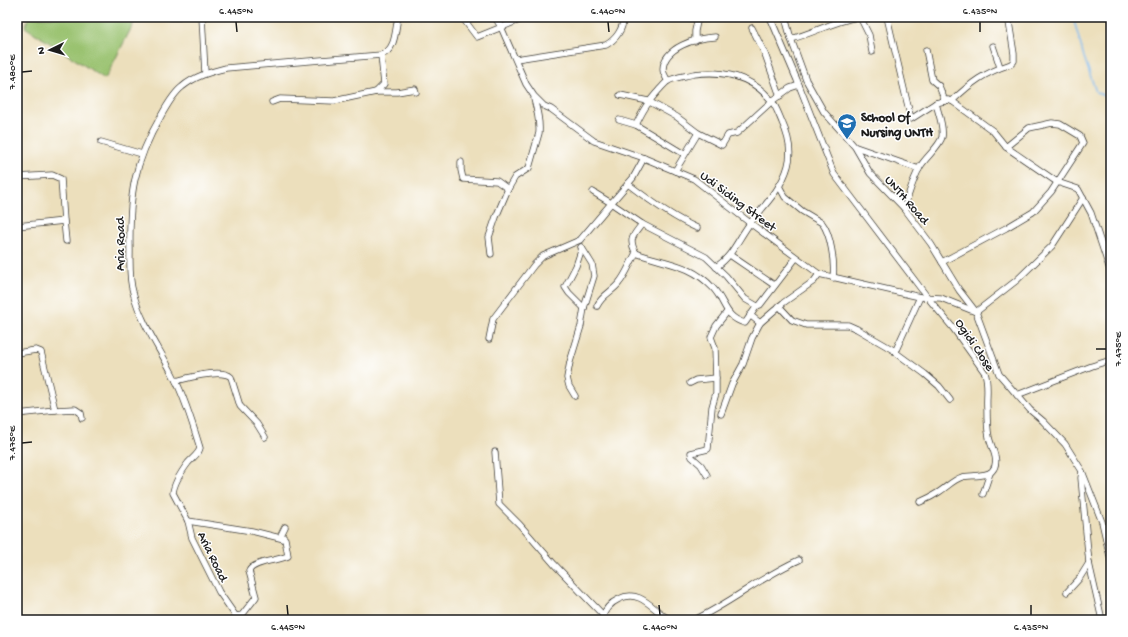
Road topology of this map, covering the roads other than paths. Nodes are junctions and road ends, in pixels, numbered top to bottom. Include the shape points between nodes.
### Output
1 (171, 17) edge
2 (177, 17) edge
3 (202, 17) edge
4 (398, 17) edge
5 (462, 17) edge
6 (495, 17) edge
7 (528, 17) edge
8 (624, 17) edge
9 (698, 17) edge
10 (770, 17) edge
11 (785, 17) edge
12 (859, 17) edge
13 (886, 17) edge
14 (1009, 22) dead end
15 (501, 27) junction
16 (752, 28) dead end
17 (714, 37) dead end
18 (791, 39) junction
19 (695, 41) junction
20 (993, 46) dead end
21 (926, 50) dead end
22 (872, 52) dead end
23 (381, 55) junction
24 (516, 60) junction
25 (1000, 68) junction
26 (205, 73) junction
27 (668, 81) junction
28 (799, 85) junction
29 (376, 92) junction
30 (416, 92) dead end
31 (620, 95) dead end
32 (534, 96) junction
33 (780, 96) junction
34 (648, 101) junction
35 (772, 101) junction
36 (945, 101) junction
37 (952, 101) junction
38 (272, 102) dead end
39 (936, 103) junction
40 (619, 120) dead end
41 (636, 125) junction
42 (698, 133) junction
43 (101, 142) dead end
44 (855, 147) junction
45 (1006, 147) junction
46 (142, 154) junction
47 (684, 154) junction
48 (644, 158) junction
49 (461, 162) dead end
50 (919, 169) junction
51 (675, 171) junction
52 (17, 177) edge
53 (1056, 182) junction
54 (628, 184) junction
55 (779, 186) junction
56 (508, 189) junction
57 (593, 192) dead end
58 (1083, 198) junction
59 (611, 203) junction
60 (904, 208) junction
61 (64, 221) junction
62 (750, 223) junction
63 (642, 224) junction
64 (17, 226) edge
65 (697, 228) dead end
66 (66, 241) dead end
67 (578, 242) junction
68 (582, 248) junction
69 (636, 253) junction
70 (491, 254) dead end
71 (730, 255) junction
72 (796, 258) junction
73 (942, 262) junction
74 (716, 267) junction
75 (1111, 273) edge
76 (819, 274) junction
77 (833, 278) junction
78 (774, 285) junction
79 (920, 297) junction
80 (928, 298) junction
81 (598, 306) dead end
82 (757, 306) junction
83 (780, 306) junction
84 (584, 308) junction
85 (727, 312) junction
86 (976, 312) junction
87 (750, 316) junction
88 (760, 323) junction
89 (489, 339) dead end
90 (895, 351) junction
91 (17, 354) edge
92 (1111, 360) edge
93 (716, 378) junction
94 (176, 380) junction
95 (690, 383) dead end
96 (1017, 395) junction
97 (575, 396) dead end
98 (950, 400) dead end
99 (55, 410) junction
100 (17, 414) edge
101 (721, 414) dead end
102 (82, 418) dead end
103 (265, 437) dead end
104 (495, 452) dead end
105 (1082, 471) junction
106 (990, 473) junction
107 (707, 475) dead end
108 (983, 494) dead end
109 (920, 502) dead end
110 (188, 521) junction
111 (285, 527) dead end
112 (285, 539) junction
113 (799, 560) dead end
114 (1111, 561) edge
115 (1089, 563) junction
116 (1067, 592) dead end
117 (602, 617) edge
118 (670, 620) edge
119 (694, 620) edge
120 (1102, 620) edge

1 - 2 street
3 - 26 street
4 - 23 street via 394,41 385,54
5 - 15 street via 477,37
6 - 15 street, Udi Siding Street
7 - 15 street
8 - 24 street via 616,38 606,45
9 - 19 street
10 - 28 street, Ogidi Close
11 - 18 street, UNTH Road
12 - 18 street via 837,21
12 - 22 street via 869,35
13 - 39 street via 911,119
14 - 25 street via 1014,61
15 - 24 street, Udi Siding Street
16 - 33 street via 765,54
17 - 19 street
18 - 44 street, UNTH Road via 814,95 826,114
19 - 27 street via 673,51 665,60 663,70
20 - 25 street
21 - 36 street via 932,80 939,86
23 - 26 street, Aria Road via 226,68
23 - 29 street via 384,84
24 - 32 street, Udi Siding Street
25 - 37 street via 970,84
26 - 46 street, Aria Road via 195,77 180,89 152,131
27 - 34 street
27 - 35 street via 699,74 728,75 751,82
28 - 33 street
28 - 80 street, Ogidi Close via 834,174
29 - 30 street via 415,89
29 - 38 street via 334,101 280,99
31 - 34 street
32 - 48 street, Udi Siding Street via 594,141
32 - 56 street via 539,133 529,168 515,178
33 - 35 street
34 - 41 street
34 - 42 street via 677,116
35 - 42 street via 737,133 728,135 722,145
35 - 55 street via 788,139 788,166
36 - 37 street
36 - 39 street
37 - 45 street via 993,132
39 - 50 street via 942,137
40 - 41 street
41 - 47 street
42 - 47 street
43 - 46 street
44 - 50 street
44 - 60 street, UNTH Road via 870,173
45 - 53 street
45 - 53 street via 1028,128 1052,123 1060,124 1080,136 1083,143
46 - 94 street, Aria Road via 133,183 130,206 132,287 144,322
47 - 51 street
48 - 51 street, Udi Siding Street
48 - 54 street
49 - 56 street via 463,179 497,181
50 - 60 street
51 - 62 street, Udi Siding Street via 694,179
52 - 61 street via 52,175 61,179
53 - 58 street via 1078,189
53 - 73 street via 1033,212
54 - 59 street
54 - 65 street via 661,209
55 - 62 street
55 - 77 street via 785,197 824,225 830,242
56 - 70 street via 489,237
57 - 59 street
58 - 75 street via 1091,213
58 - 86 street via 1052,246 1017,280
59 - 63 street
59 - 67 street
60 - 73 street, UNTH Road
61 - 64 street
61 - 66 street
62 - 71 street
62 - 72 street, Udi Siding Street
63 - 69 street via 632,240 631,245
63 - 74 street via 706,257
67 - 68 street
67 - 89 street via 543,256 534,265 493,319
68 - 84 street via 595,272
68 - 84 street via 565,287
69 - 81 street via 619,283 604,296
69 - 85 street via 677,264 697,273 716,292
71 - 74 street via 725,262
71 - 78 street
72 - 76 street, Udi Siding Street
72 - 78 street
73 - 86 street, UNTH Road
74 - 82 street via 746,299
76 - 77 street, Udi Siding Street
76 - 83 street
77 - 79 street, Udi Siding Street
78 - 82 street
79 - 80 street, Udi Siding Street
79 - 90 street
80 - 86 street, Udi Siding Street via 941,298
80 - 106 street, Ogidi Close via 985,373 989,436 996,462
82 - 87 street
83 - 88 street
83 - 90 street via 792,320 806,325 848,325
84 - 97 street via 567,378
85 - 87 street via 745,323
85 - 93 street via 716,326 712,337
86 - 96 street, UNTH Road via 999,374
87 - 88 street
88 - 101 street
90 - 98 street via 939,386
91 - 99 street via 36,350 41,352
92 - 96 street
93 - 95 street
93 - 107 street via 708,449 691,453
94 - 103 street via 222,373 228,375 231,377 240,406
94 - 110 street, Aria Road via 200,448 173,490
96 - 105 street, UNTH Road via 1065,444
99 - 100 street
99 - 102 street via 75,409
104 - 117 street via 500,504
105 - 114 street, UNTH Road via 1102,522
105 - 115 street
106 - 108 street, Ogidi Close
106 - 109 street via 957,479 934,496
110 - 112 street
110 - 112 street, Aria Road via 192,538 222,597 238,616 242,615 256,597 250,568 288,556
111 - 112 street via 281,534
113 - 119 street via 784,566
115 - 116 street
115 - 120 street
117 - 118 street via 610,605 626,595 632,595

